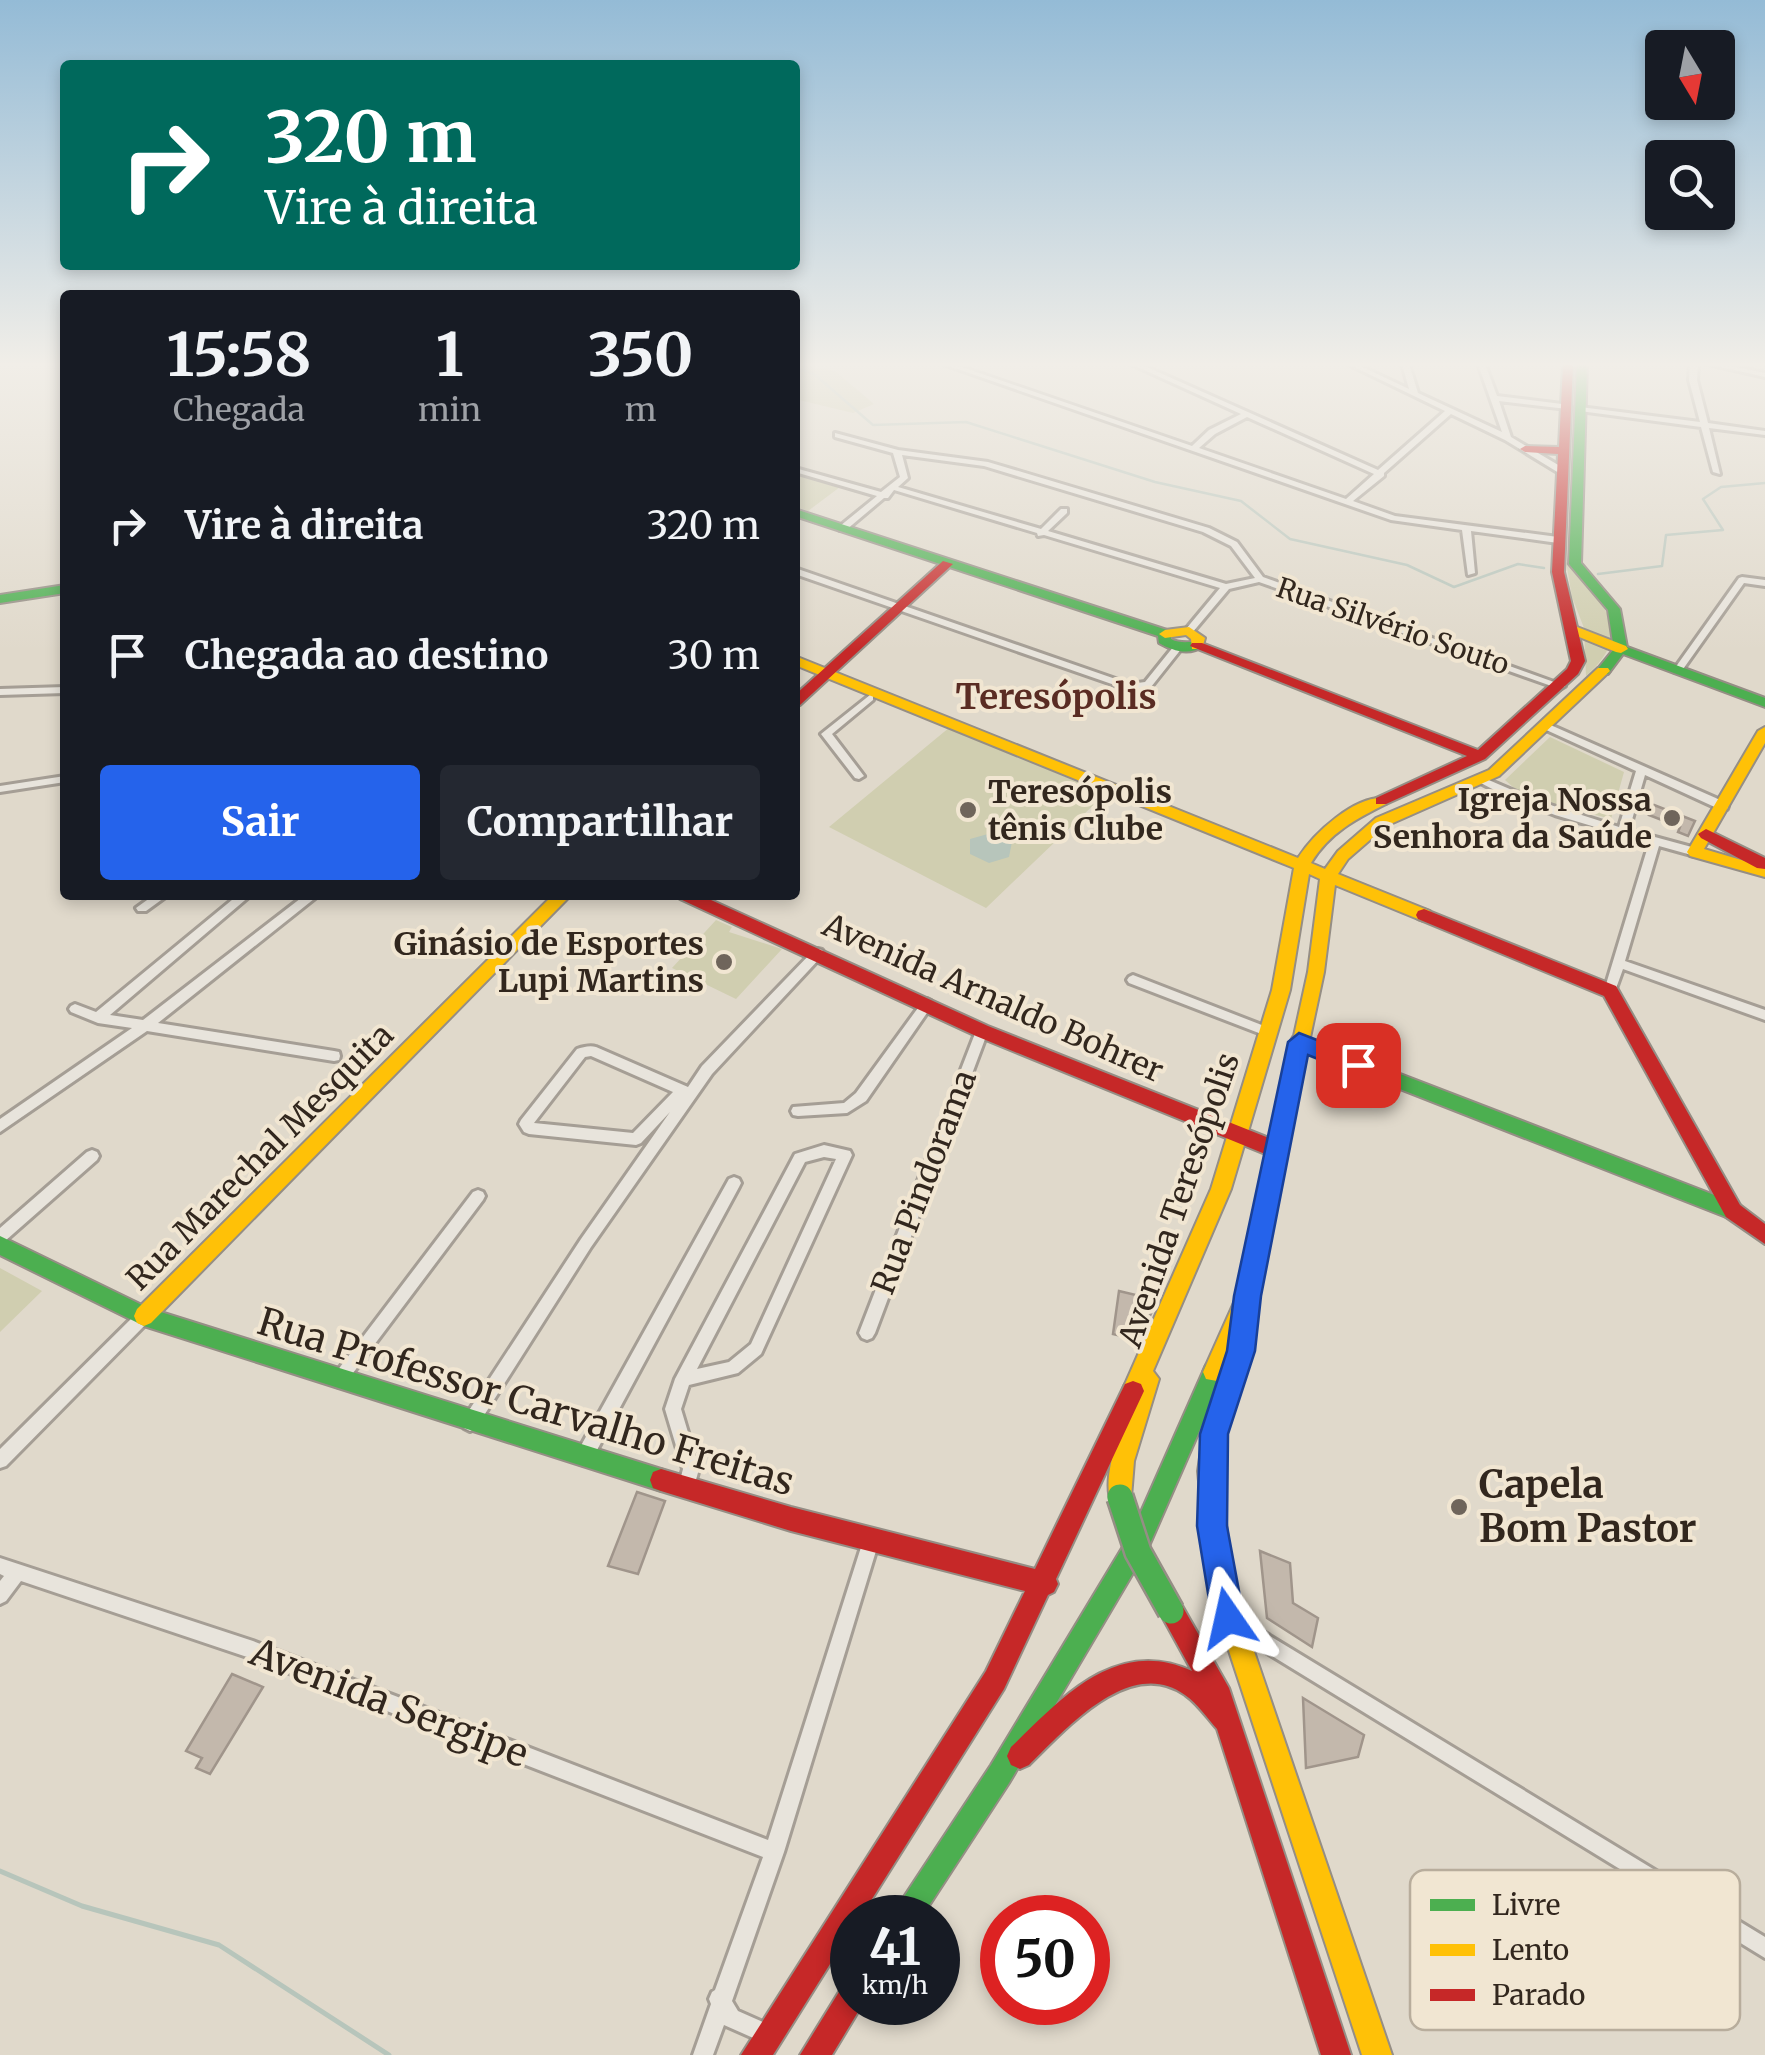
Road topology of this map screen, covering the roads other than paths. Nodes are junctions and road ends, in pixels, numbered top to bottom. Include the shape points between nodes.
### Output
1 (900, 460) edge
2 (955, 460) edge
3 (1228, 460) edge
4 (1350, 460) edge
5 (1396, 460) edge
6 (1541, 460) edge
7 (1565, 460) edge
8 (1569, 460) edge
9 (1714, 460) edge
10 (800, 471) edge
11 (1717, 472) dead end
12 (1381, 474) junction
13 (1567, 479) junction
14 (894, 488) junction
15 (884, 496) junction
16 (1348, 502) junction
17 (1064, 512) dead end
18 (800, 514) edge
19 (843, 528) junction
20 (1466, 528) junction
21 (1041, 534) junction
22 (1558, 540) junction
23 (947, 564) junction
24 (800, 573) edge
25 (1470, 573) dead end
26 (1260, 579) junction
27 (1765, 583) edge
28 (1226, 587) junction
29 (60, 590) edge
30 (1561, 592) junction
31 (1603, 594) junction
32 (0, 599) edge
33 (899, 608) junction
34 (1572, 629) junction
35 (1193, 638) junction
36 (1171, 641) junction
37 (1620, 649) junction
38 (800, 662) edge
39 (1678, 670) junction
40 (831, 674) junction
41 (1560, 686) junction
42 (60, 690) edge
43 (0, 692) edge
44 (800, 698) edge
45 (870, 698) dead end
46 (1765, 703) edge
47 (1546, 726) junction
48 (1765, 731) edge
49 (1480, 756) junction
50 (1641, 772) junction
51 (859, 776) dead end
52 (1480, 780) junction
53 (60, 781) edge
54 (0, 790) edge
55 (1723, 806) junction
56 (1622, 831) junction
57 (1706, 834) junction
58 (1655, 841) junction
59 (1695, 852) junction
60 (1303, 864) junction
61 (1765, 868) edge
62 (1329, 874) junction
63 (154, 900) edge
64 (239, 900) edge
65 (307, 900) edge
66 (558, 900) edge
67 (698, 900) edge
68 (142, 908) dead end
69 (818, 952) junction
70 (1618, 963) junction
71 (1133, 980) dead end
72 (1610, 990) junction
73 (926, 1004) junction
74 (75, 1009) dead end
75 (1765, 1015) edge
76 (98, 1018) junction
77 (146, 1025) junction
78 (982, 1031) junction
79 (1268, 1032) junction
80 (1299, 1042) junction
81 (334, 1056) dead end
82 (687, 1092) junction
83 (798, 1110) dead end
84 (0, 1126) edge
85 (1238, 1138) junction
86 (1277, 1150) junction
87 (92, 1156) dead end
88 (734, 1183) dead end
89 (478, 1196) dead end
90 (1733, 1211) junction
91 (1765, 1234) edge
92 (0, 1237) edge
93 (0, 1245) edge
94 (1247, 1296) junction
95 (144, 1316) junction
96 (1164, 1326) junction
97 (867, 1333) dead end
98 (338, 1380) junction
99 (684, 1380) junction
100 (470, 1423) junction
101 (584, 1457) junction
102 (0, 1460) edge
103 (686, 1488) junction
104 (871, 1541) junction
105 (9, 1568) edge
106 (1046, 1584) junction
107 (0, 1595) edge
108 (1228, 1618) junction
109 (1257, 1640) junction
110 (1240, 1654) junction
111 (1230, 1724) junction
112 (1000, 1774) junction
113 (774, 1852) junction
114 (1636, 1870) edge
115 (919, 1895) edge
116 (1740, 1933) edge
117 (1765, 1948) edge
118 (719, 1999) junction
119 (834, 2025) edge
120 (769, 2035) junction
121 (703, 2055) edge
122 (756, 2055) edge
123 (815, 2055) edge
124 (1336, 2055) edge
125 (1376, 2055) edge

1 - 14 street via 905,473
2 - 26 street, Rua Silvério Souto via 1206,530 1234,544
3 - 16 street
4 - 12 street
5 - 12 street
6 - 13 street
7 - 13 main road
8 - 13 main road
9 - 11 street
10 - 15 street
12 - 16 street
13 - 22 main road
13 - 31 main road via 1576,564
14 - 15 street
14 - 21 street
15 - 19 street
16 - 20 street via 1394,518
17 - 21 street
18 - 19 main road
19 - 23 main road
20 - 22 street
20 - 25 street
21 - 28 street
22 - 30 main road
23 - 33 main road
23 - 36 main road
24 - 33 street
26 - 28 street
26 - 41 street, Rua Silvério Souto
27 - 39 street via 1747,578
28 - 35 street
29 - 32 main road
30 - 31 main road via 1579,587
30 - 34 main road
31 - 37 main road via 1620,622
33 - 36 street via 1140,689
33 - 40 main road
34 - 37 main road
34 - 41 main road via 1578,661
35 - 36 main road
35 - 49 main road
37 - 39 main road
37 - 47 main road
38 - 40 main road
39 - 46 main road
40 - 44 main road
40 - 60 main road
41 - 49 main road, Avenida Teresópolis
42 - 43 street
45 - 51 street via 826,734
47 - 50 street
47 - 52 main road
48 - 55 main road
49 - 60 main road, Avenida Teresópolis via 1338,821
50 - 55 street
50 - 56 street
52 - 56 street
52 - 62 main road via 1381,822
53 - 54 street
55 - 57 main road
56 - 58 street
57 - 59 main road
57 - 61 main road
58 - 59 street
58 - 70 street
59 - 61 main road
60 - 62 main road
60 - 79 main road, Avenida Teresópolis
62 - 72 main road
62 - 80 main road, Avenida Teresópolis
63 - 68 street
64 - 76 street
65 - 77 street
66 - 95 main road, Rua Marechal Mesquita
67 - 69 main road, Avenida Arnaldo Bohrer
69 - 73 main road, Avenida Arnaldo Bohrer
69 - 82 street
70 - 72 street
70 - 75 street
71 - 79 street
72 - 90 main road
73 - 78 main road, Avenida Arnaldo Bohrer
73 - 83 street via 861,1098 846,1108
74 - 76 street
76 - 77 street
77 - 81 street
77 - 84 street
78 - 85 main road, Avenida Arnaldo Bohrer
78 - 97 street, Rua Pindorama
79 - 85 main road, Avenida Teresópolis
80 - 86 main road, Avenida Teresópolis
80 - 90 main road
82 - 82 street via 592,1051 581,1053 526,1124 626,1141 647,1132
82 - 100 street
85 - 86 main road, Avenida Arnaldo Bohrer
85 - 96 main road, Avenida Teresópolis
86 - 94 main road, Avenida Teresópolis
87 - 92 street
88 - 101 street
89 - 98 street
90 - 91 main road
93 - 95 main road, Rua Professor Carvalho Freitas
94 - 108 main road, Avenida Teresópolis via 1241,1351 1214,1434 1212,1526
94 - 112 main road via 1142,1538
95 - 98 main road, Rua Professor Carvalho Freitas
95 - 102 street, Rua Marechal Mesquita
96 - 106 main road
96 - 111 main road, Avenida Teresópolis, bridge via 1123,1461 1120,1498 1132,1538
98 - 100 main road, Rua Professor Carvalho Freitas
99 - 99 street via 733,1368 756,1349 845,1155 824,1150 800,1158
99 - 103 street via 673,1409 688,1447
100 - 101 main road, Rua Professor Carvalho Freitas
101 - 103 main road, Rua Professor Carvalho Freitas
103 - 104 main road, Rua Professor Carvalho Freitas
104 - 106 main road, Rua Professor Carvalho Freitas
104 - 113 street
105 - 107 street
105 - 113 street, Avenida Sergipe via 253,1650
106 - 120 main road via 995,1680
108 - 109 street
108 - 110 main road, Avenida Teresópolis
109 - 110 street
109 - 114 street
110 - 125 main road, Avenida Teresópolis
111 - 112 main road via 1190,1682 1136,1668 1076,1704
111 - 124 main road, Avenida Teresópolis
112 - 115 main road
113 - 118 street
116 - 117 street
118 - 120 street via 743,2026
118 - 121 street
119 - 123 main road
120 - 122 main road

